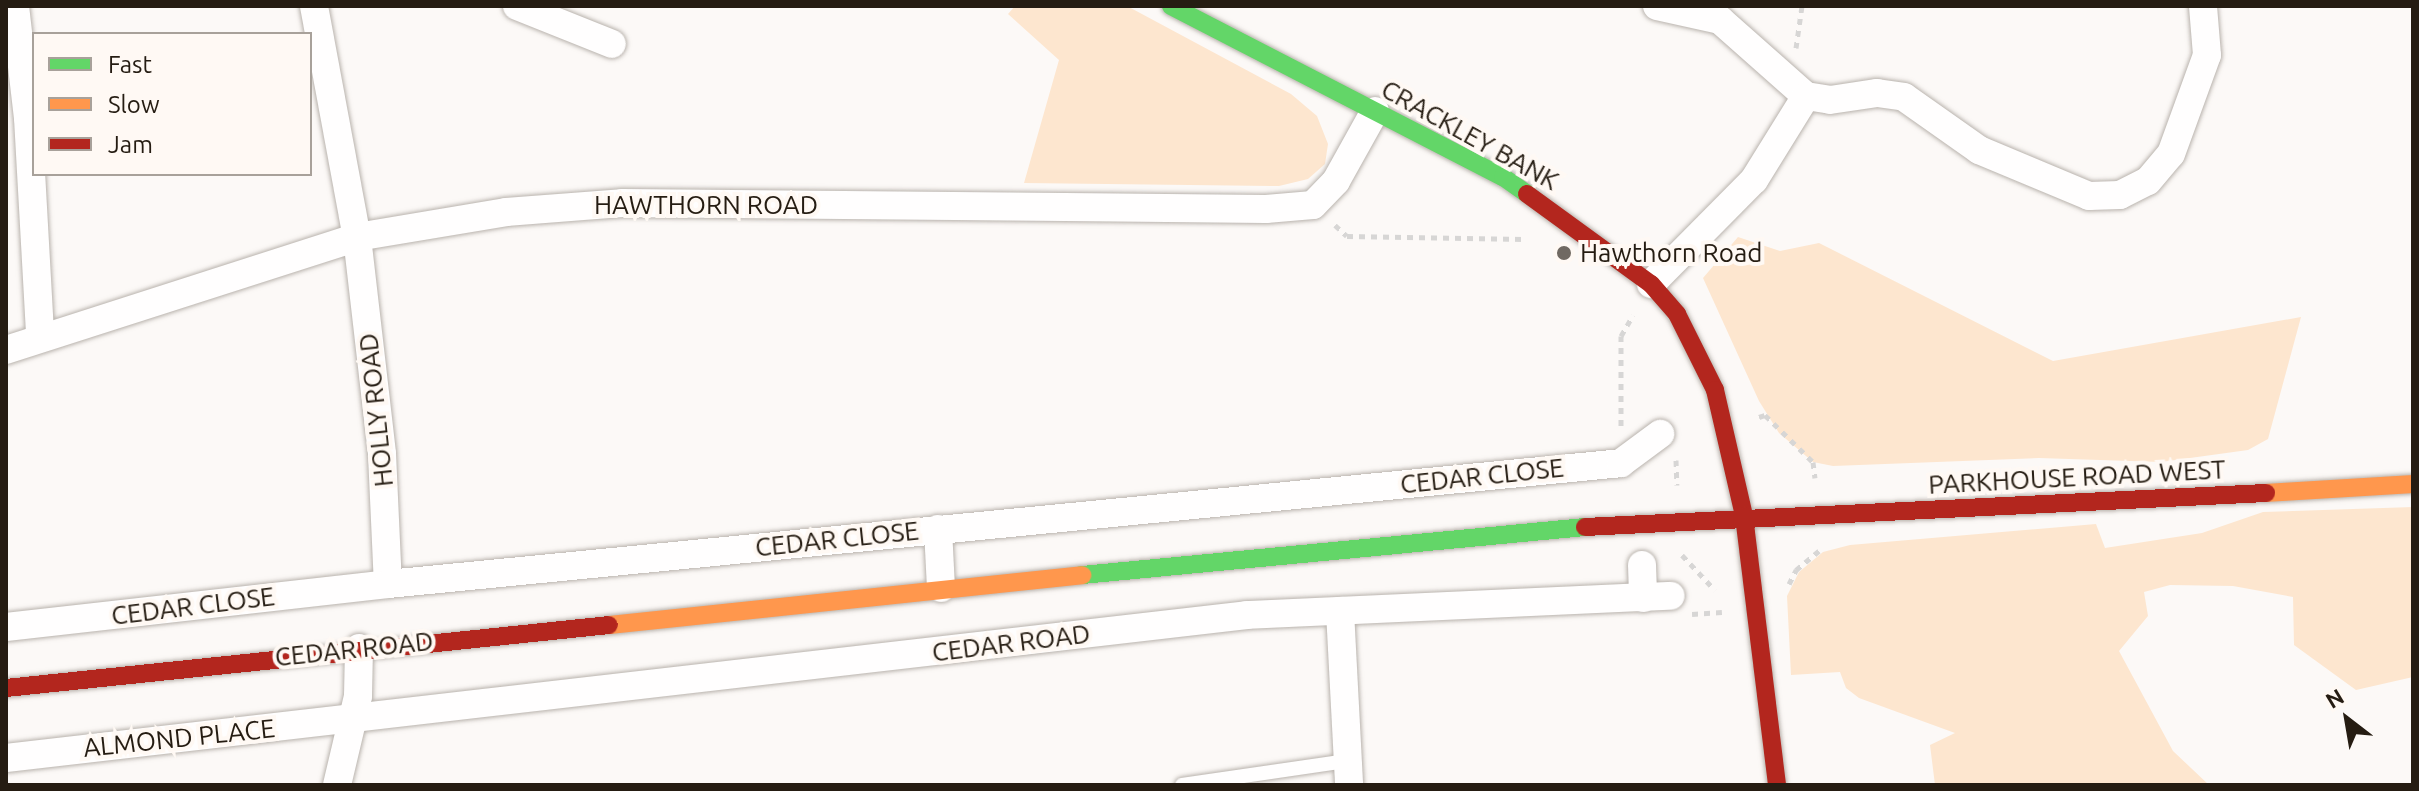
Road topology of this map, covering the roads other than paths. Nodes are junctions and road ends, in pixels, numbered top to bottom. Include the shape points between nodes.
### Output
1 (15, 6) edge
2 (517, 6) edge
3 (1171, 6) edge
4 (1657, 6) edge
5 (2203, 6) edge
6 (318, 7) edge
7 (612, 44) dead end
8 (1806, 96) junction
9 (1375, 111) junction
10 (357, 237) junction
11 (1651, 284) junction
12 (40, 336) junction
13 (6, 350) edge
14 (1670, 443) road end
15 (2413, 484) edge
16 (1744, 516) junction
17 (938, 529) junction
18 (1642, 565) dead end
19 (388, 584) junction
20 (941, 588) junction
21 (1340, 611) junction
22 (6, 627) edge
23 (359, 648) junction
24 (6, 688) edge
25 (353, 720) junction
26 (6, 758) edge
27 (1348, 773) edge
28 (337, 785) edge
29 (1182, 785) edge
30 (1777, 785) edge

1 - 12 street via 28,118
2 - 7 street
3 - 9 street, CRACKLEY BANK
4 - 8 street via 1720,20
5 - 8 street via 2207,55 2171,154 2148,181 2120,195 2089,196 1979,150 1904,97
6 - 10 street, HOLLY ROAD
8 - 11 street via 1754,180
9 - 10 street, HAWTHORN ROAD via 1336,181 1313,205 1266,209 622,203 506,212
9 - 11 street, CRACKLEY BANK via 1503,177
10 - 12 street, HAWTHORN ROAD
10 - 19 street, HOLLY ROAD via 382,454
11 - 16 street, CRACKLEY BANK via 1677,314 1715,390
12 - 13 street, HAWTHORN ROAD
14 - 17 street, CEDAR CLOSE via 1621,463
15 - 16 street, PARKHOUSE ROAD WEST via 2102,503
16 - 20 street, CEDAR ROAD via 1433,538
16 - 30 street, CRACKLEY BANK
17 - 19 street, CEDAR CLOSE
17 - 20 street
18 - 21 street, CEDAR ROAD via 1657,597
19 - 22 street, CEDAR CLOSE
20 - 23 street, CEDAR ROAD
21 - 25 street, CEDAR ROAD via 1247,615
21 - 27 street
23 - 24 street, CEDAR ROAD
23 - 25 street
25 - 26 street, ALMOND PLACE
25 - 28 street
27 - 29 lane

